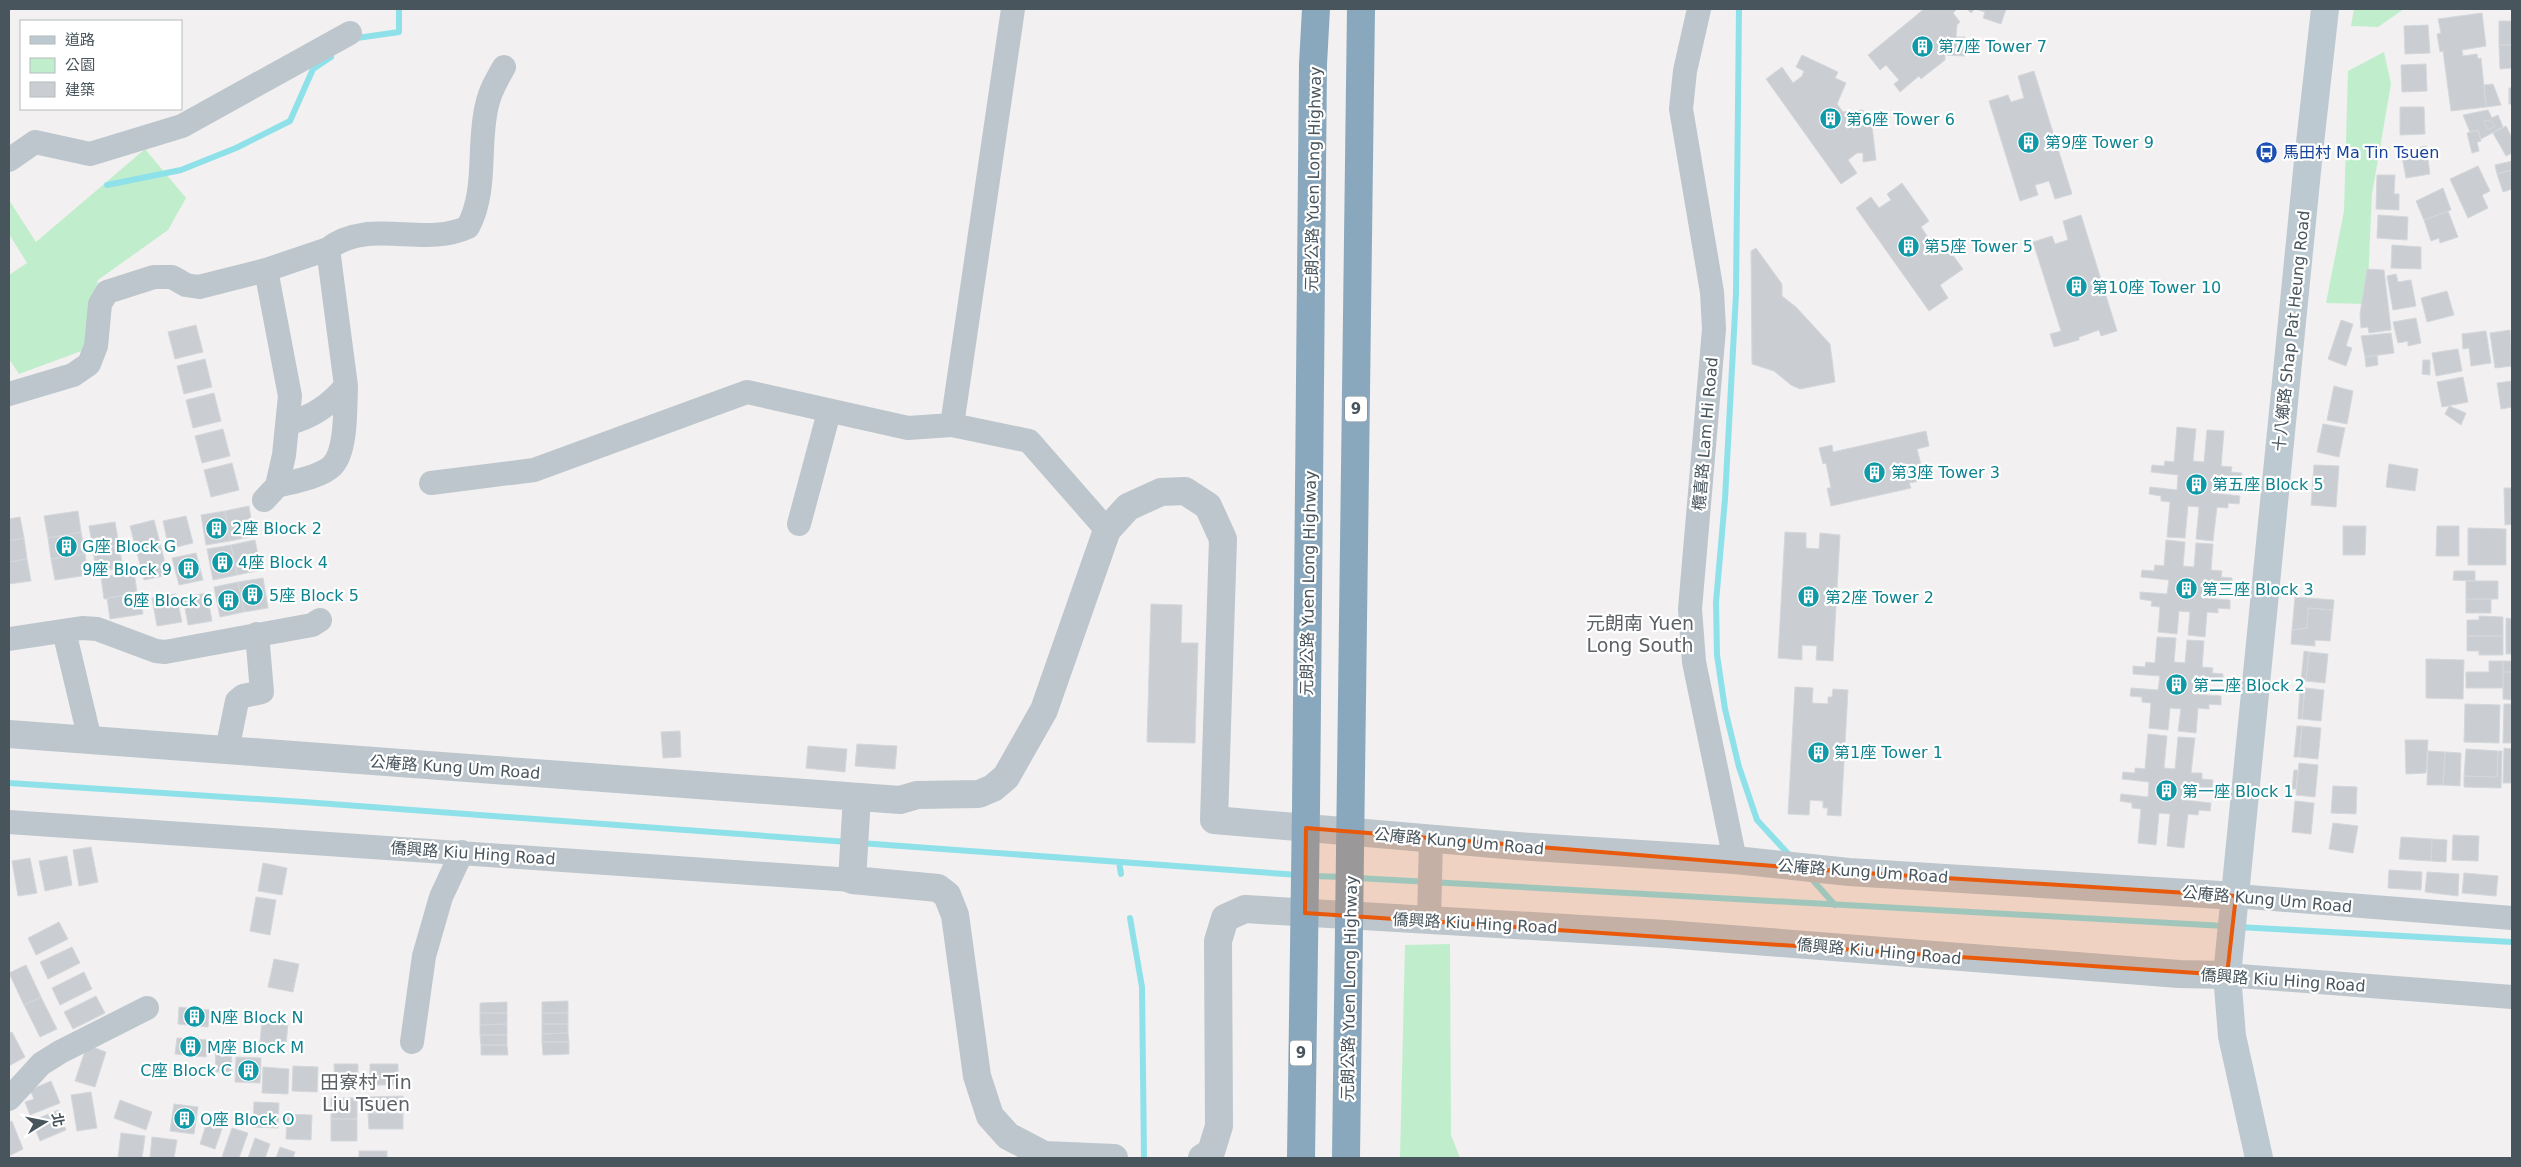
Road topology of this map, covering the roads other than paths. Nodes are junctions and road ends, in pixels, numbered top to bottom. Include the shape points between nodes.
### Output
1 (1014, 9) edge
2 (1316, 9) edge
3 (1362, 9) edge
4 (1698, 9) edge
5 (2325, 9) edge
6 (350, 33) dead end
7 (504, 67) dead end
8 (9, 160) edge
9 (328, 249) junction
10 (266, 270) junction
11 (346, 386) junction
12 (9, 394) edge
13 (829, 412) junction
14 (288, 423) junction
15 (952, 425) junction
16 (431, 483) dead end
17 (800, 524) dead end
18 (1107, 530) junction
19 (320, 620) dead end
20 (64, 631) junction
21 (257, 634) junction
22 (9, 639) edge
23 (9, 734) edge
24 (90, 740) junction
25 (227, 750) junction
26 (857, 797) junction
27 (9, 822) edge
28 (1431, 839) junction
29 (462, 852) junction
30 (1747, 861) junction
31 (852, 880) junction
32 (2234, 907) junction
33 (2512, 918) edge
34 (1429, 920) junction
35 (2228, 970) junction
36 (2512, 996) edge
37 (147, 1008) dead end
38 (412, 1042) dead end
39 (9, 1099) edge
40 (1114, 1158) edge
41 (1202, 1158) edge
42 (1301, 1158) edge
43 (1346, 1158) edge
44 (2259, 1158) edge

1 - 15 street
2 - 42 highway, 元朗公路 Yuen Long Highway / 9
3 - 43 highway, 元朗公路 Yuen Long Highway / 9
4 - 30 street, 欖喜路 Lam Hi Road via 1681,109 1712,292 1714,329 1690,609 1694,662
5 - 32 main road, 十八鄉路 Shap Pat Heung Road
6 - 8 street via 182,126 90,154 35,142
7 - 9 street via 486,106 480,194 468,227 448,234 356,234
9 - 10 street
9 - 11 street
10 - 12 street via 199,287 186,286 172,277 154,277 107,292 100,304 96,346 89,364 73,375
10 - 14 street via 290,396
11 - 14 street via 326,406 305,419
11 - 14 street via 342,448 332,466 270,493
13 - 15 street via 908,428
13 - 16 street via 747,392 534,470
13 - 17 street
15 - 18 street via 1029,441
18 - 26 street, 公庵路 Kung Um Road via 1044,710 1006,777 979,794 917,795 900,800
18 - 28 street, 公庵路 Kung Um Road via 1128,507 1160,492 1185,491 1208,506 1223,539 1214,820
19 - 21 street via 312,625
20 - 21 street via 97,630 165,652
20 - 22 street
20 - 24 street
21 - 25 street via 262,692 237,701
23 - 24 street, 公庵路 Kung Um Road
24 - 25 street, 公庵路 Kung Um Road
25 - 26 street, 公庵路 Kung Um Road
26 - 31 street
27 - 29 street, 僑興路 Kiu Hing Road
28 - 30 street, 公庵路 Kung Um Road
28 - 34 street
29 - 31 street, 僑興路 Kiu Hing Road
29 - 38 street via 441,897 424,956
30 - 32 street, 公庵路 Kung Um Road
31 - 40 street, 僑興路 Kiu Hing Road via 938,888 947,895 955,915 977,1076 990,1116 1008,1136 1044,1155
32 - 33 street, 公庵路 Kung Um Road
32 - 35 main road, 十八鄉路 Shap Pat Heung Road
34 - 35 street, 僑興路 Kiu Hing Road via 1666,934 2169,973
34 - 41 street, 僑興路 Kiu Hing Road via 1245,909 1225,918 1218,941 1219,1126 1211,1152
35 - 36 street, 僑興路 Kiu Hing Road
35 - 44 main road, 十八鄉路 Shap Pat Heung Road via 2232,1036
37 - 39 street via 54,1056 29,1076

